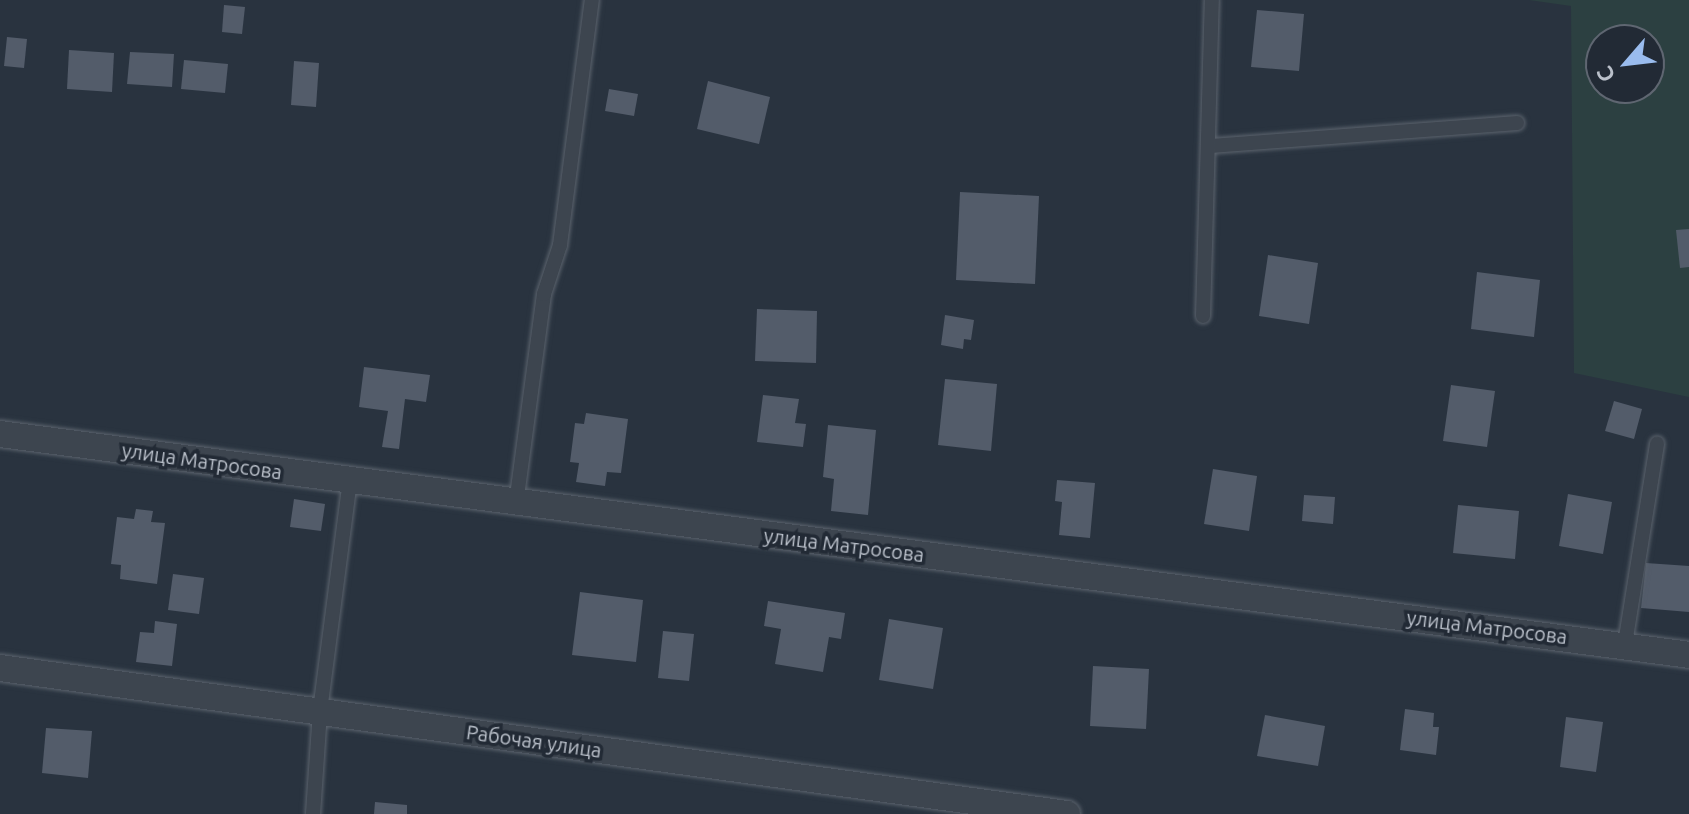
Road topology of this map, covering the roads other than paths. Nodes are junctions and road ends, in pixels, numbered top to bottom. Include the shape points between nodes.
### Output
1 (592, 0) edge
2 (1212, 0) edge
3 (1517, 123) dead end
4 (1211, 146) junction
5 (1203, 316) dead end
6 (0, 434) edge
7 (1657, 444) dead end
8 (350, 481) junction
9 (516, 504) junction
10 (1625, 644) junction
11 (1689, 655) edge
12 (0, 668) edge
13 (320, 711) junction
14 (313, 814) edge
15 (1067, 814) edge

1 - 9 lane via 560,245 544,294
2 - 4 lane
3 - 4 lane
4 - 5 lane
6 - 8 street, улица Матросова
7 - 10 lane
8 - 9 street, улица Матросова
8 - 13 lane
9 - 10 street, улица Матросова
10 - 11 street, улица Матросова
12 - 13 street, Рабочая улица
13 - 14 lane
13 - 15 street, Рабочая улица

